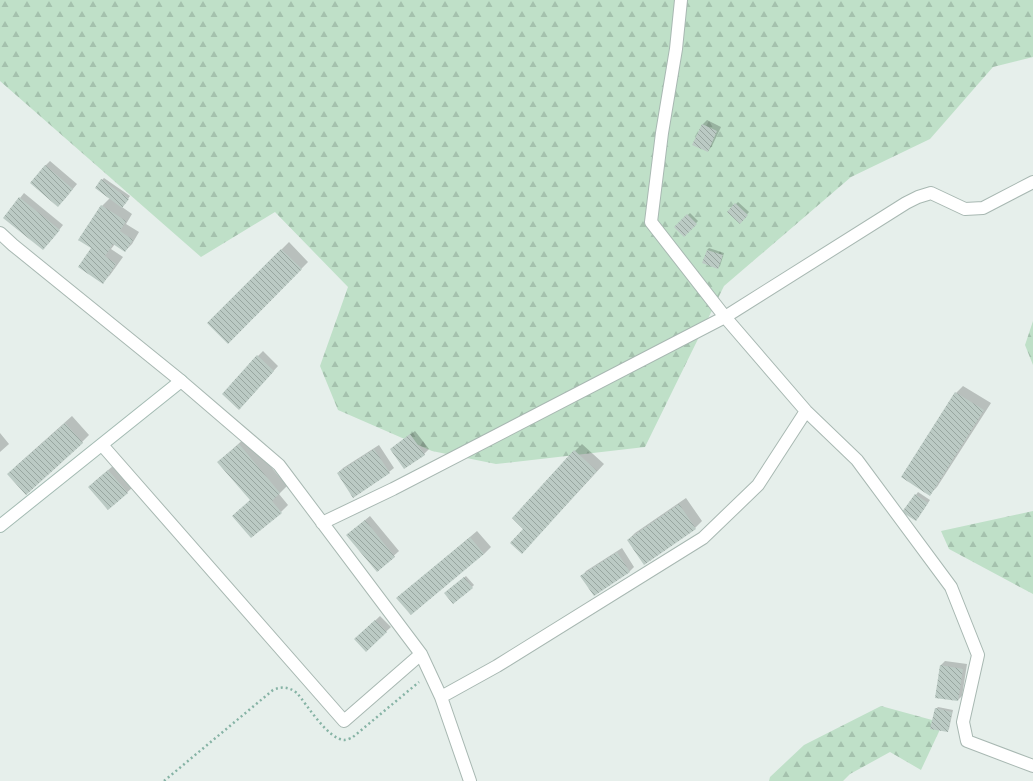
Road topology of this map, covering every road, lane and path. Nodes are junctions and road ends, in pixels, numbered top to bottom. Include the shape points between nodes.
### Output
1 (681, 0) edge
2 (1033, 182) edge
3 (0, 233) edge
4 (725, 317) junction
5 (181, 381) junction
6 (806, 411) junction
7 (102, 445) junction
8 (322, 522) junction
9 (0, 526) edge
10 (421, 654) junction
11 (430, 673) junction
12 (441, 697) junction
13 (1033, 766) edge
14 (164, 781) edge
15 (470, 781) edge

1 - 4 street via 651,222
2 - 4 street via 983,208 965,209 931,193 918,196
3 - 5 street
4 - 6 street
4 - 8 street via 393,489
5 - 7 street
5 - 8 street via 279,465
6 - 12 street via 758,485 703,538 497,666
6 - 13 street via 857,460 951,587 978,655 963,722 967,741
7 - 9 street
7 - 10 street via 344,721
8 - 10 street
10 - 11 street
11 - 12 street
11 - 14 path via 353,737 345,740 328,731 297,693 292,689 280,687 273,690
12 - 15 street

